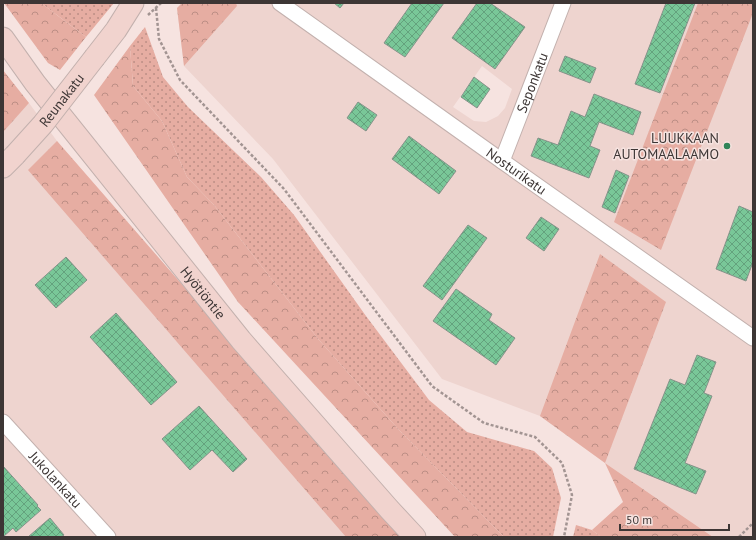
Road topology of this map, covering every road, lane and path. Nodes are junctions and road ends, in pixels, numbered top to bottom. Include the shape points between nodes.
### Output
1 (133, 3) edge
2 (280, 3) edge
3 (563, 3) edge
4 (156, 8) dead end
5 (3, 38) edge
6 (9, 161) edge
7 (502, 161) junction
8 (753, 338) edge
9 (3, 422) edge
10 (753, 523) edge
11 (108, 537) edge
12 (416, 537) edge
13 (564, 537) edge
14 (739, 537) edge

1 - 6 main road, Reunakatu, bridge via 116,30 43,124
2 - 7 street, Nosturikatu
3 - 7 street, Seponkatu
4 - 13 path via 159,40 180,80 284,189 432,386 484,423 535,437 562,463 572,495
5 - 12 main road, Hyötiöntie via 35,84 241,340
7 - 8 street, Nosturikatu
9 - 11 street, Jukolankatu
10 - 14 path

